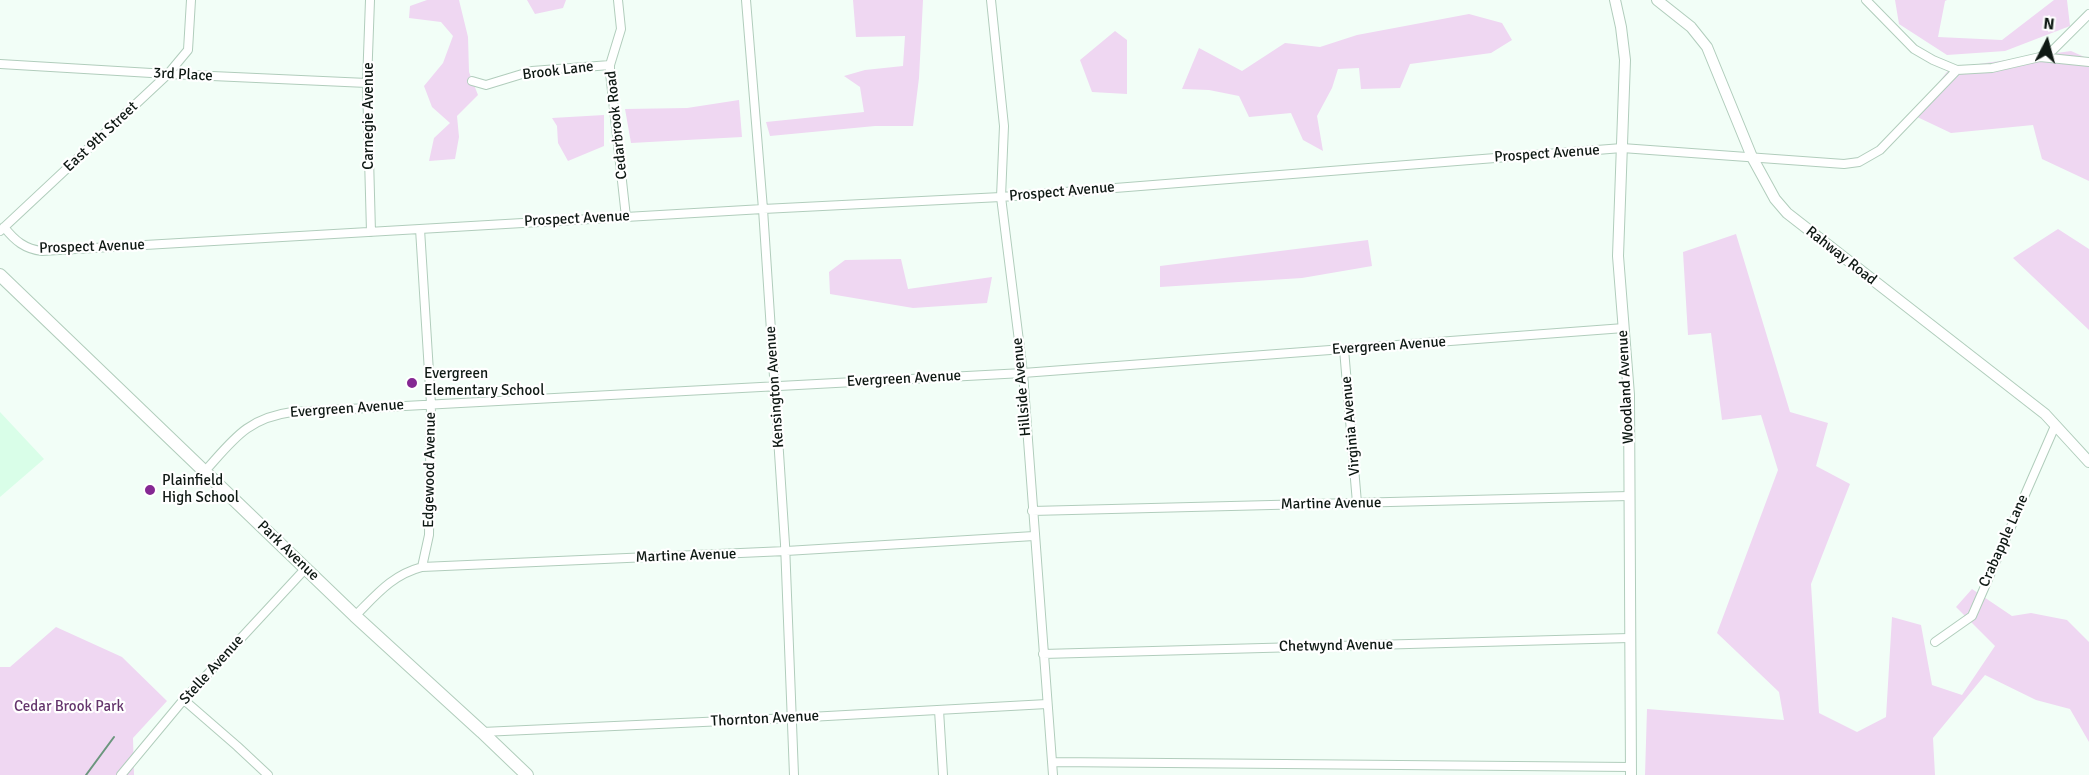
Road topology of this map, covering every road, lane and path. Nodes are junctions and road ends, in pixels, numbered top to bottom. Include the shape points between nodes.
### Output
1 (191, 0) edge
2 (370, 0) edge
3 (618, 0) edge
4 (746, 0) edge
5 (990, 0) edge
6 (1615, 0) edge
7 (1657, 0) edge
8 (1866, 0) edge
9 (2089, 14) edge
10 (2040, 57) junction
11 (2089, 62) edge
12 (0, 64) edge
13 (610, 65) junction
14 (1957, 70) junction
15 (168, 74) junction
16 (472, 81) dead end
17 (367, 83) junction
18 (1622, 148) junction
19 (1752, 157) junction
20 (1001, 197) junction
21 (763, 208) junction
22 (626, 217) junction
23 (2, 229) edge
24 (420, 229) junction
25 (370, 232) junction
26 (0, 275) edge
27 (1624, 328) junction
28 (1344, 349) junction
29 (1023, 373) junction
30 (775, 386) junction
31 (431, 404) junction
32 (2055, 426) junction
33 (2089, 462) edge
34 (205, 471) junction
35 (1629, 496) junction
36 (1357, 503) junction
37 (1032, 512) junction
38 (1034, 536) junction
39 (786, 551) junction
40 (423, 567) junction
41 (306, 568) junction
42 (355, 616) junction
43 (1629, 638) junction
44 (1935, 642) dead end
45 (1043, 654) junction
46 (184, 700) junction
47 (1047, 704) junction
48 (939, 710) junction
49 (791, 718) junction
50 (483, 732) junction
51 (1052, 762) junction
52 (1631, 771) edge
53 (121, 775) edge
54 (268, 775) edge
55 (527, 775) edge
56 (794, 775) edge
57 (943, 775) edge
58 (1053, 775) edge

1 - 15 street, East 9th Street via 188,50
2 - 17 street, Carnegie Avenue
3 - 13 street, Cedarbrook Road via 621,29
4 - 21 street, Kensington Avenue
5 - 20 street, Hillside Avenue via 1004,126
6 - 18 street, Woodland Avenue via 1625,60
7 - 19 street, Rahway Road via 1691,27 1707,47
8 - 14 street via 1914,49
9 - 10 street via 2053,50
10 - 11 street
10 - 14 street via 1992,68
12 - 15 street, 3rd Place
13 - 16 street, Brook Lane via 532,71 486,85
13 - 22 street, Cedarbrook Road
14 - 19 street, Prospect Avenue via 1880,150 1859,162
15 - 17 street, 3rd Place
15 - 23 street, East 9th Street
17 - 25 street, Carnegie Avenue
18 - 19 street, Prospect Avenue
18 - 20 street, Prospect Avenue
18 - 27 street, Woodland Avenue via 1618,256
19 - 32 street, Rahway Road via 1787,213 2045,414
20 - 21 street, Prospect Avenue
20 - 29 street, Hillside Avenue
21 - 22 street, Prospect Avenue
21 - 30 street, Kensington Avenue
22 - 24 street, Prospect Avenue
23 - 25 street, Prospect Avenue via 18,243 42,251
24 - 25 street, Prospect Avenue
24 - 31 street, Edgewood Avenue
26 - 34 main road, Park Avenue
27 - 28 street, Evergreen Avenue
27 - 35 street, Woodland Avenue via 1629,395
28 - 29 street, Evergreen Avenue
28 - 36 street, Virginia Avenue
29 - 30 street, Evergreen Avenue
29 - 37 street, Hillside Avenue
30 - 31 street, Evergreen Avenue
30 - 39 street, Kensington Avenue
31 - 34 street, Evergreen Avenue via 292,412 263,418 235,438
31 - 40 street, Edgewood Avenue via 429,535
32 - 33 street, Rahway Road
32 - 44 street, Crabapple Lane via 1972,616
34 - 41 main road, Park Avenue
35 - 36 street, Martine Avenue
35 - 43 street, Woodland Avenue
36 - 37 street, Martine Avenue
37 - 38 street, Hillside Avenue
38 - 39 street, Martine Avenue
38 - 45 street, Hillside Avenue
39 - 40 street, Martine Avenue
39 - 49 street, Kensington Avenue
40 - 42 street, Martine Avenue via 385,585
41 - 42 main road, Park Avenue
41 - 46 street, Stelle Avenue
42 - 50 main road, Park Avenue
43 - 45 street, Chetwynd Avenue
43 - 52 street, Woodland Avenue
45 - 47 street, Hillside Avenue
46 - 53 street, Stelle Avenue
46 - 54 street
47 - 48 street, Thornton Avenue
47 - 51 street, Hillside Avenue
48 - 49 street, Thornton Avenue
48 - 57 street
49 - 50 street, Thornton Avenue
49 - 56 street, Kensington Avenue
50 - 55 main road, Park Avenue
51 - 52 street
51 - 58 street, Hillside Avenue

